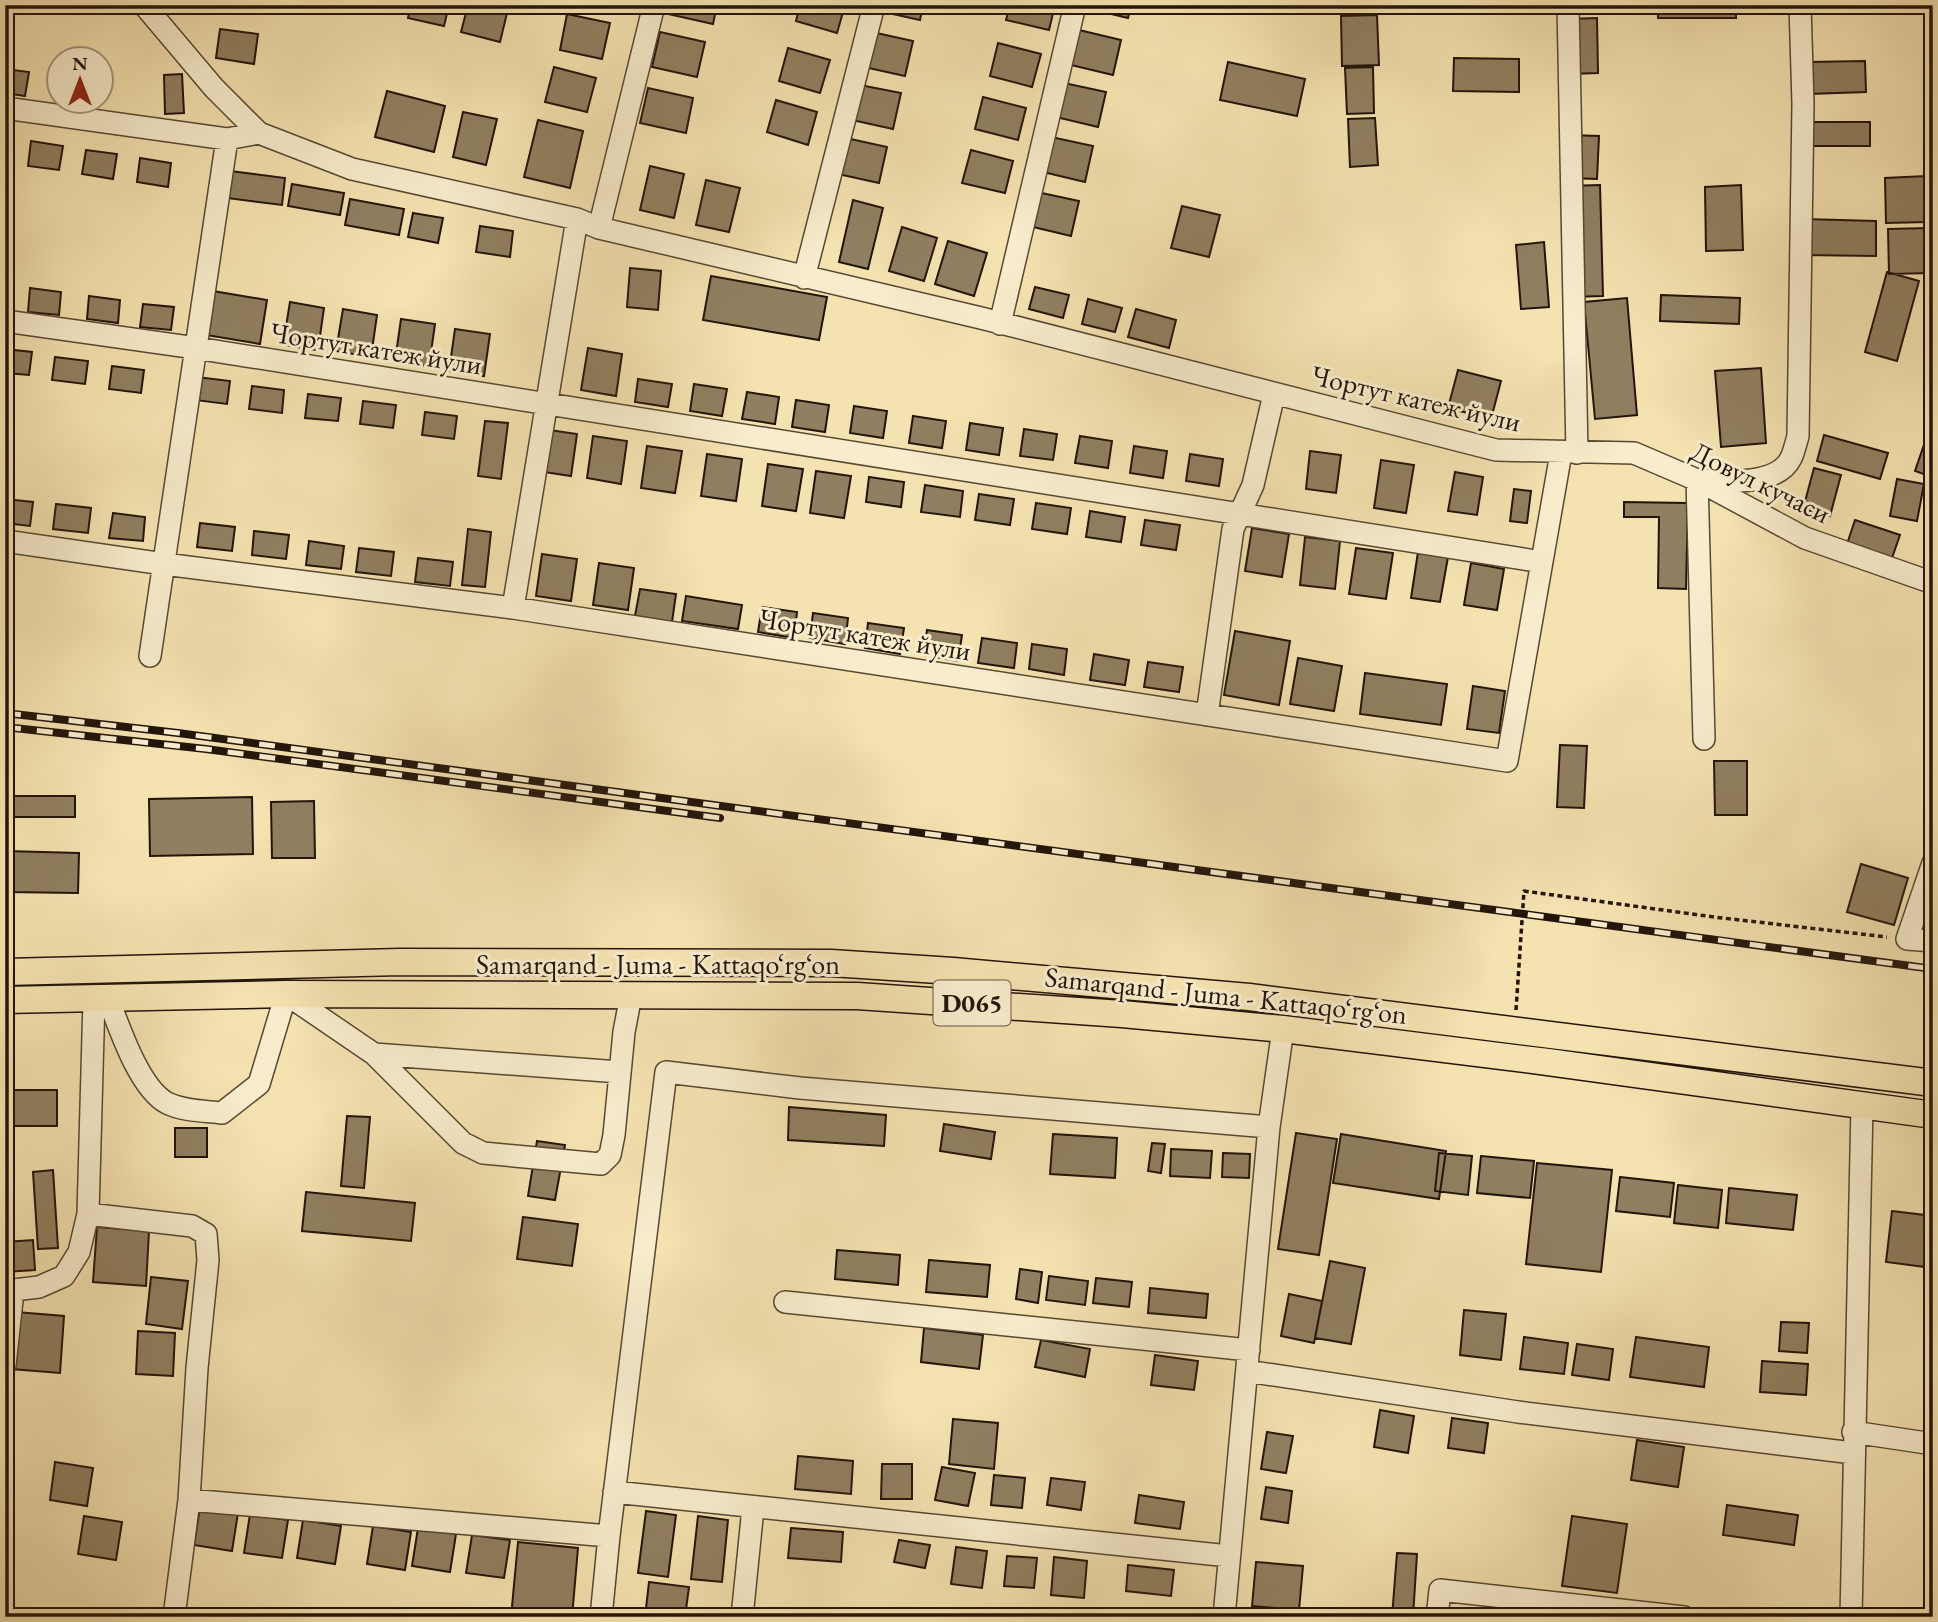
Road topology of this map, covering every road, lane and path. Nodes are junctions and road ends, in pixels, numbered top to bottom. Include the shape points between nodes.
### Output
1 (145, 5) edge
2 (874, 5) edge
3 (1075, 5) edge
4 (1568, 5) edge
5 (1800, 5) edge
6 (647, 7) edge
7 (5, 108) edge
8 (259, 133) junction
9 (227, 139) junction
10 (577, 219) junction
11 (599, 228) junction
12 (804, 278) junction
13 (5, 321) edge
14 (1000, 324) junction
15 (196, 348) junction
16 (1274, 394) junction
17 (547, 403) junction
18 (1569, 453) junction
19 (1697, 480) junction
20 (1240, 514) junction
21 (5, 541) edge
22 (1542, 562) junction
23 (164, 564) junction
24 (1933, 583) edge
25 (513, 608) junction
26 (150, 656) dead end
27 (1207, 715) junction
28 (1704, 739) dead end
29 (1933, 863) edge
30 (1907, 939) junction
31 (1933, 941) edge
32 (9, 968) edge
33 (286, 994) junction
34 (631, 995) junction
35 (101, 998) junction
36 (11, 1000) edge
37 (1515, 1029) junction
38 (1283, 1030) junction
39 (1552, 1034) junction
40 (374, 1054) junction
41 (1548, 1062) junction
42 (620, 1072) junction
43 (1933, 1083) edge
44 (1862, 1106) junction
45 (1933, 1115) edge
46 (1269, 1127) junction
47 (88, 1214) junction
48 (9, 1291) edge
49 (785, 1301) dead end
50 (1248, 1360) junction
51 (5, 1365) edge
52 (1853, 1442) junction
53 (1933, 1444) edge
54 (614, 1492) junction
55 (189, 1500) junction
56 (753, 1508) junction
57 (609, 1536) junction
58 (1229, 1556) junction
59 (174, 1617) edge
60 (601, 1617) edge
61 (742, 1617) edge
62 (1224, 1617) edge
63 (1437, 1617) edge
64 (1684, 1617) edge
65 (1851, 1617) edge

1 - 8 street, Чортут катеж йули via 214,88
2 - 12 street
3 - 14 street
4 - 18 street
5 - 19 street via 1798,436 1791,460 1774,475 1737,482
6 - 11 street
7 - 9 street
8 - 9 street
8 - 10 street, Чортут катеж йули via 352,169
9 - 15 street
10 - 11 street, Чортут катеж йули
10 - 17 street
11 - 12 street, Чортут катеж йули
12 - 14 street, Чортут катеж йули
13 - 15 street, Чортут катеж йули
14 - 16 street, Чортут катеж йули
15 - 17 street, Чортут катеж йули
15 - 23 street
16 - 18 street, Чортут катеж йули via 1496,450
16 - 20 street, Чортут катеж йули via 1253,485
17 - 20 street, Чортут катеж йули
17 - 25 street
18 - 19 street, Довул кучаси via 1634,453
18 - 22 street, Чортут катеж йули
19 - 24 street, Довул кучаси via 1805,538
19 - 28 street
20 - 22 street, Чортут катеж йули
20 - 27 street, Чортут катеж йули via 1233,529
21 - 23 street, Чортут катеж йули
22 - 27 street, Чортут катеж йули via 1507,761
23 - 25 street, Чортут катеж йули
23 - 26 street
25 - 27 street, Чортут катеж йули
29 - 30 street
30 - 31 street
30 - 37 path via 1524,891
32 - 36 main road
32 - 37 main road, Samarqand - Juma - Kattaqo‘rg‘on / D065 via 400,962 831,963 1249,997
33 - 34 main road, Samarqand - Juma - Kattaqo‘rg‘on / D065
33 - 35 main road, Samarqand - Juma - Kattaqo‘rg‘on / D065
33 - 35 street via 260,1084 222,1112 166,1103 143,1079
33 - 40 street
34 - 38 main road, Samarqand - Juma - Kattaqo‘rg‘on / D065 via 856,996
34 - 42 street
35 - 36 main road, Samarqand - Juma - Kattaqo‘rg‘on / D065
35 - 47 street
37 - 39 main road, Samarqand - Juma - Kattaqo‘rg‘on / D065
38 - 41 main road, Samarqand - Juma - Kattaqo‘rg‘on / D065
38 - 46 street
39 - 41 main road
39 - 43 main road, Samarqand - Juma - Kattaqo‘rg‘on / D065
40 - 42 street
40 - 42 street via 463,1143 484,1153 601,1164 610,1156
41 - 44 main road, Samarqand - Juma - Kattaqo‘rg‘on / D065
44 - 45 main road, Samarqand - Juma - Kattaqo‘rg‘on / D065
44 - 52 street
46 - 50 street
46 - 54 street via 800,1088 666,1072
47 - 48 street via 79,1252 64,1276 38,1287
47 - 55 street via 192,1226 206,1234 208,1261
48 - 51 street
49 - 50 street
50 - 52 street via 1518,1412
50 - 58 street
52 - 53 street
52 - 65 street
54 - 56 street
54 - 57 street
55 - 57 street
55 - 59 street
56 - 58 street
56 - 61 street
57 - 60 street
58 - 62 street
63 - 64 street via 1440,1590

